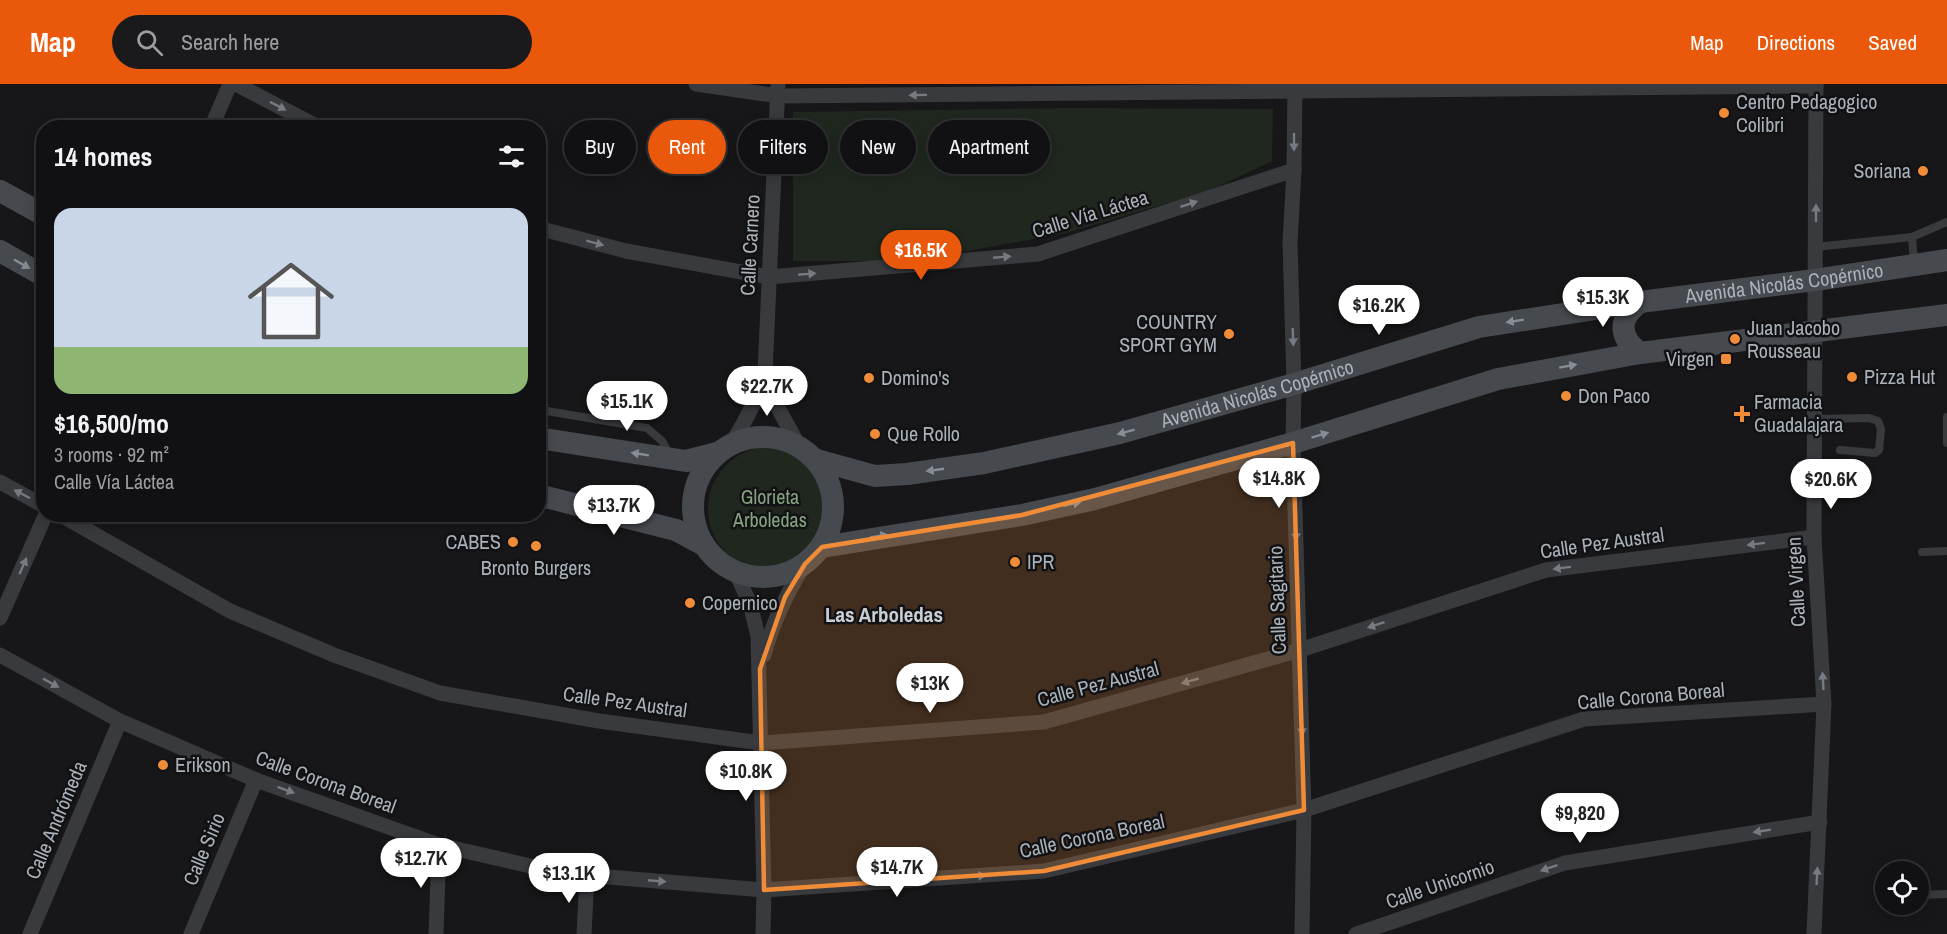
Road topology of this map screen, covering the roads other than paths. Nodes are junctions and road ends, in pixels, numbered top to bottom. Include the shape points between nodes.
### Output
1 (230, 84) edge
2 (236, 84) edge
3 (696, 84) edge
4 (1816, 85) edge
5 (1294, 88) edge
6 (778, 90) edge
7 (214, 120) edge
8 (305, 120) edge
9 (1294, 170) junction
10 (0, 191) edge
11 (36, 211) edge
12 (1947, 222) edge
13 (546, 230) edge
14 (1912, 237) junction
15 (1815, 247) junction
16 (0, 251) edge
17 (1947, 260) edge
18 (1915, 265) junction
19 (36, 271) edge
20 (769, 278) junction
21 (1815, 280) junction
22 (1640, 302) junction
23 (1947, 315) edge
24 (1815, 330) junction
25 (1641, 353) junction
26 (765, 373) junction
27 (1294, 384) junction
28 (546, 411) edge
29 (1947, 417) edge
30 (1815, 419) junction
31 (546, 439) edge
32 (1293, 443) junction
33 (1947, 443) edge
34 (724, 449) junction
35 (1840, 450) dead end
36 (808, 453) junction
37 (673, 459) junction
38 (0, 482) edge
39 (546, 497) edge
40 (36, 502) edge
41 (42, 522) edge
42 (73, 522) edge
43 (1814, 537) junction
44 (702, 544) junction
45 (822, 547) junction
46 (1947, 551) edge
47 (1922, 552) dead end
48 (805, 564) junction
49 (736, 573) junction
50 (0, 618) edge
51 (1300, 650) junction
52 (0, 655) edge
53 (760, 669) junction
54 (1824, 704) junction
55 (120, 721) junction
56 (761, 743) junction
57 (256, 780) junction
58 (1304, 810) junction
59 (1820, 822) junction
60 (439, 845) junction
61 (586, 875) junction
62 (764, 890) junction
63 (1947, 894) edge
64 (1929, 895) edge
65 (30, 934) edge
66 (191, 934) edge
67 (436, 934) edge
68 (584, 934) edge
69 (763, 934) edge
70 (1302, 934) edge
71 (1356, 934) edge
72 (1814, 934) edge

1 - 7 street
2 -> 8 street
3 - 6 street
4 - 5 street
15 -> 4 street, Calle Virgen
5 -> 6 street
5 -> 9 street, Calle Sagitario
6 - 20 street, Calle Carnero
20 -> 9 street, Calle Vía Láctea via 1038,254
9 -> 27 street, Calle Sagitario via 1290,243
10 - 11 main road
12 - 14 lane
13 -> 20 street, Calle Vía Láctea via 626,251
14 - 15 lane
14 - 18 lane
15 - 21 street, Calle Virgen
16 -> 19 main road
17 - 18 main road, Avenida Nicolás Copérnico
18 - 21 main road, Avenida Nicolás Copérnico
20 - 26 street, Calle Carnero
21 - 22 main road, Avenida Nicolás Copérnico
21 - 24 street, Calle Virgen
22 - 25 main road via 1624,321 1624,334 1630,346
22 -> 27 main road, Avenida Nicolás Copérnico via 1479,327
23 - 24 main road
24 - 25 main road
24 - 30 street, Calle Virgen
32 -> 25 main road via 1498,379
26 - 34 street, Calle Carnero via 746,422
26 - 36 street, Calle Carnero via 773,399
27 - 32 street, Calle Sagitario
27 -> 36 main road, Avenida Nicolás Copérnico via 1120,433 984,463 907,474 875,476
28 - 37 lane via 647,428 662,441
29 - 33 lane
30 - 35 lane via 1878,421 1879,450
30 - 43 street, Calle Virgen
37 -> 31 main road
45 -> 32 main road via 1095,500
32 -> 51 street, Calle Sagitario
34 - 36 main road via 758,436 786,440
34 - 37 main road via 686,461
34 - 44 main road via 701,472 693,496 693,520
36 - 45 main road via 829,480 834,502 832,526
40 -> 38 street
39 - 44 main road via 676,530
50 -> 41 street
42 - 56 street, Calle Pez Austral via 230,611 334,655 440,693 599,721
43 -> 51 street, Calle Pez Austral via 1546,570
54 -> 43 street, Calle Virgen
44 - 49 main road via 716,561
45 - 48 main road
46 - 47 lane
48 - 49 main road via 784,575 760,578
48 - 53 street via 770,632
49 - 53 street via 759,636
51 -> 56 street, Calle Pez Austral via 1044,722
51 -> 58 street, Calle Sagitario
52 -> 55 street, Calle Corona Boreal
53 - 56 street
54 - 58 street, Calle Corona Boreal via 1584,719
54 - 59 street, Calle Virgen
55 - 57 street, Calle Corona Boreal
55 - 65 street, Calle Andrómeda
56 - 62 street
57 -> 60 street, Calle Corona Boreal
57 - 66 street, Calle Sirio
62 -> 58 street, Calle Corona Boreal via 1044,871
58 - 70 street, Calle Sagitario
59 -> 71 street, Calle Unicornio via 1565,863
72 -> 59 street, Calle Virgen
60 - 61 street, Calle Corona Boreal via 561,873
60 - 67 street
61 -> 62 street, Calle Corona Boreal
61 - 68 street
62 - 69 street
63 - 64 lane

